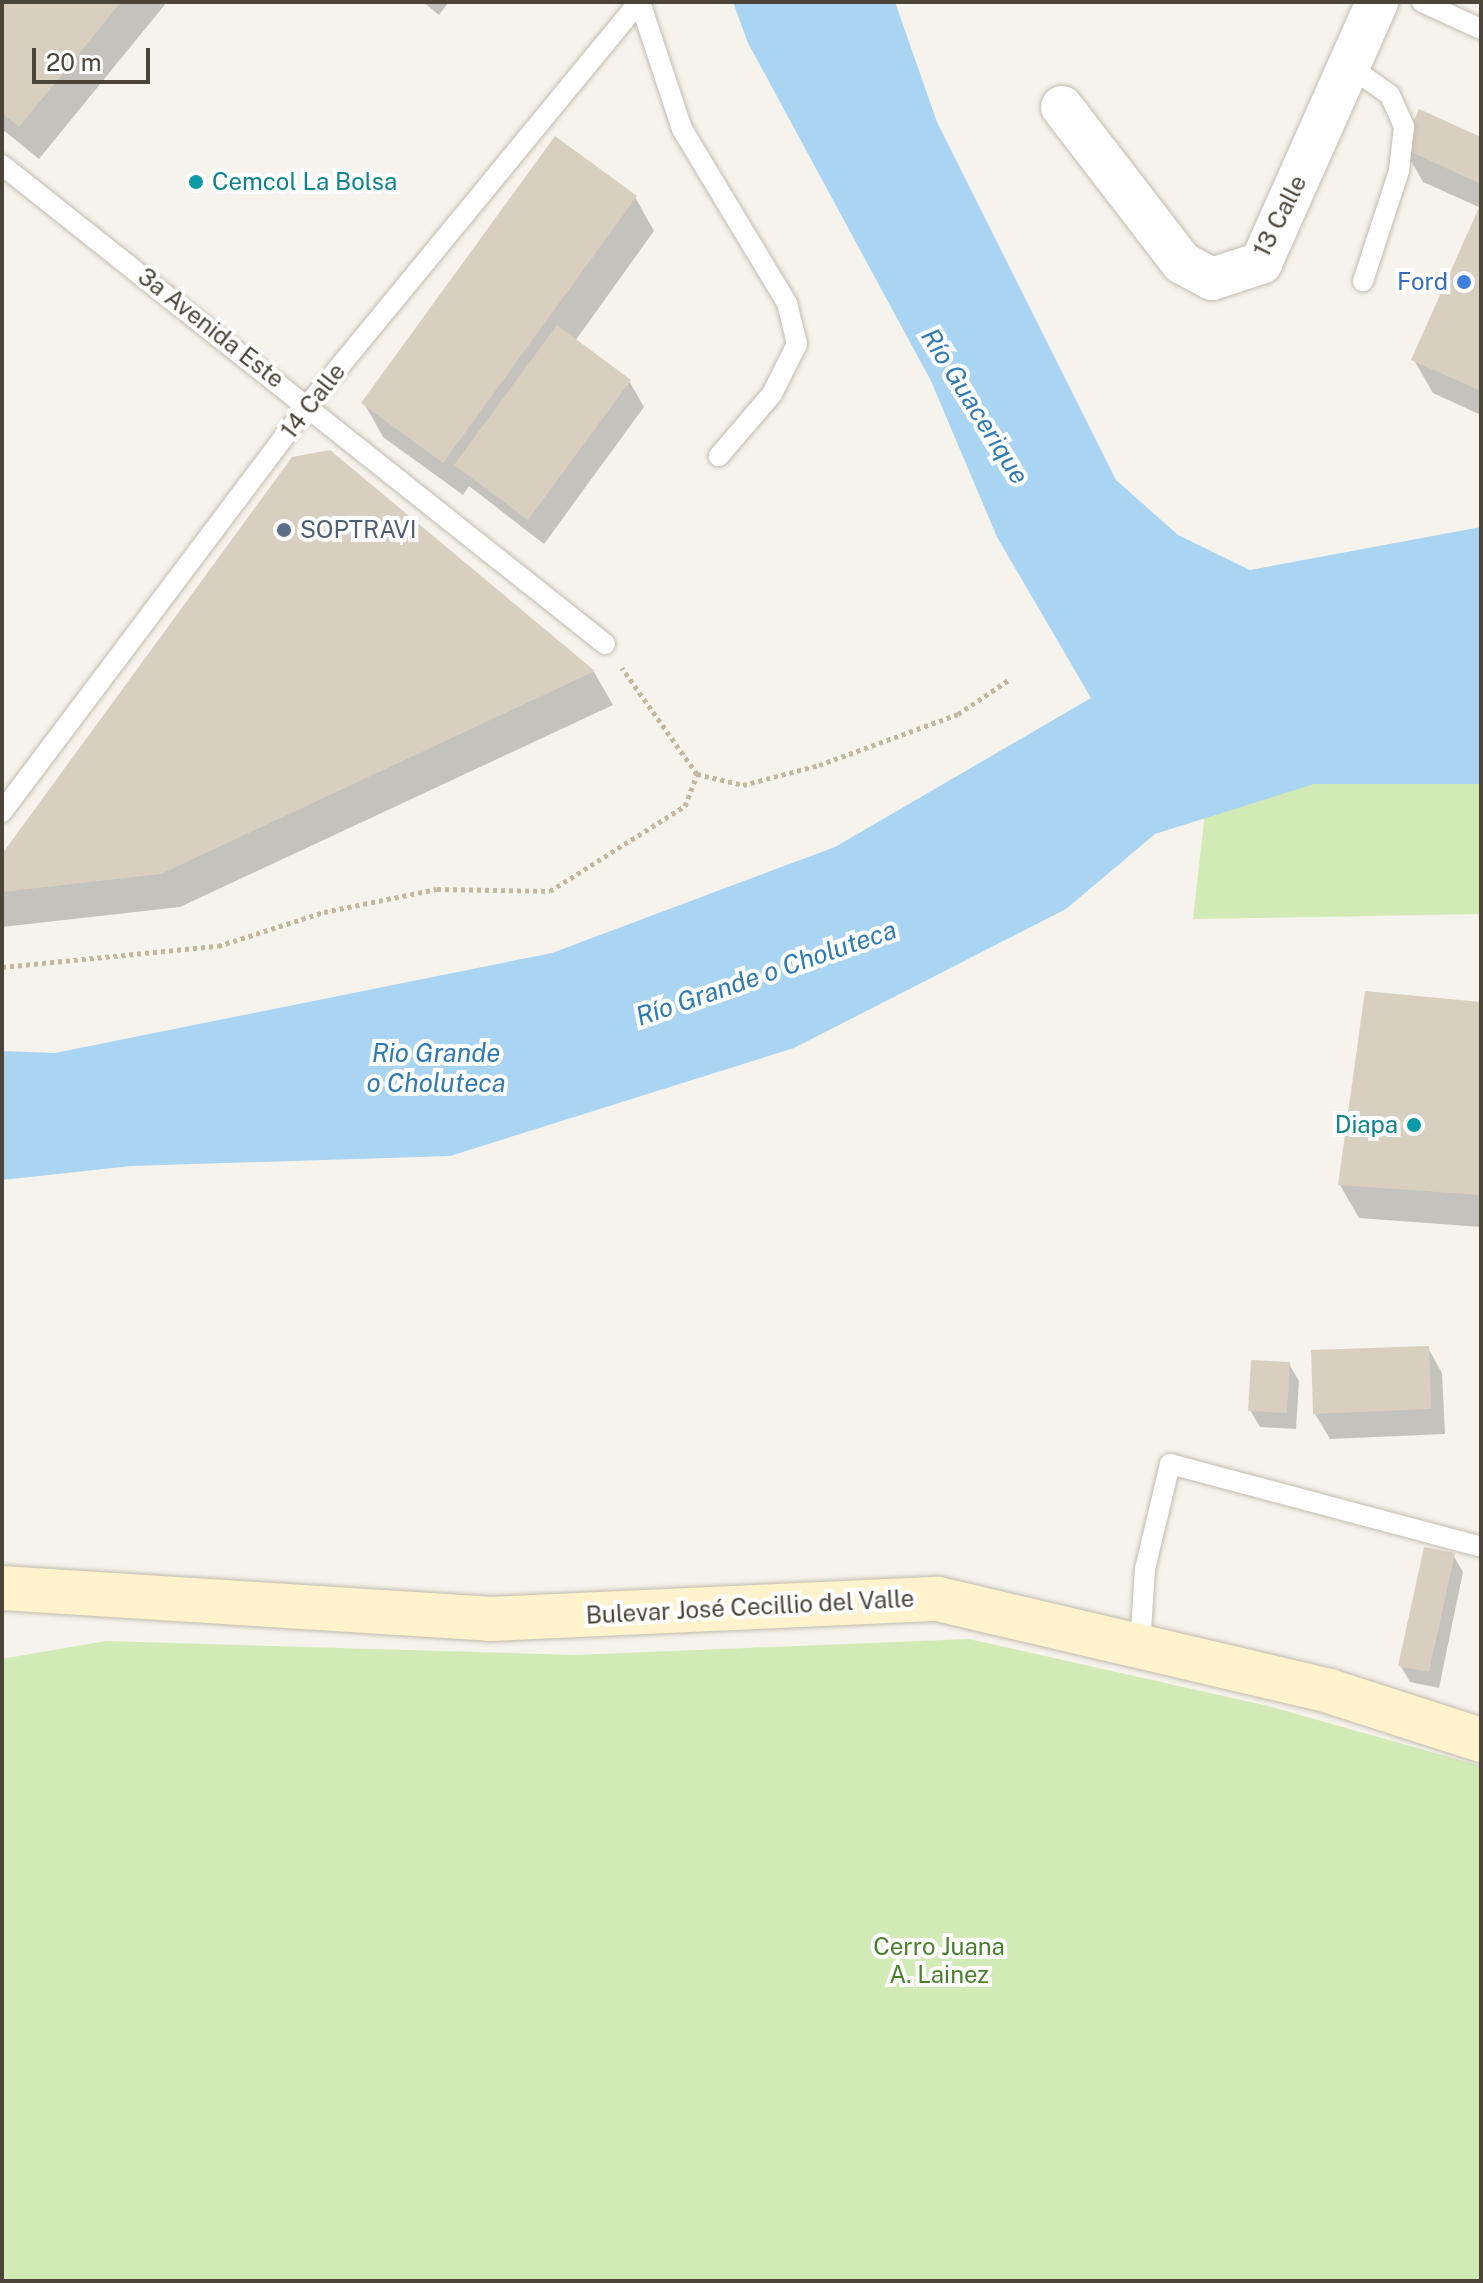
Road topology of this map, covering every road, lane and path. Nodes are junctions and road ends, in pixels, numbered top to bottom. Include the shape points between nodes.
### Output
1 (640, 2) edge
2 (1377, 2) edge
3 (1422, 2) edge
4 (1481, 29) edge
5 (1349, 66) junction
6 (1062, 107) dead end
7 (2, 166) edge
8 (1363, 281) dead end
9 (308, 405) junction
10 (719, 456) dead end
11 (605, 644) joint
12 (1010, 679) dead end
13 (697, 774) junction
14 (2, 812) edge
15 (2, 967) edge
16 (1481, 1547) edge
17 (2, 1588) edge
18 (1140, 1646) junction
19 (1481, 1740) edge

1 - 9 lane, 14 Calle
1 - 10 lane via 682,129 787,303 797,344 772,394
2 - 5 street, 13 Calle
3 - 4 lane
5 - 6 street, 13 Calle via 1261,263 1212,279 1182,263
5 - 8 lane via 1390,95 1404,127 1399,171
7 - 9 lane, 3a Avenida Este
9 - 11 lane, 3a Avenida Este
9 - 14 lane, 14 Calle
11 - 13 path
12 - 13 path via 958,714 819,765 743,785
13 - 15 path via 685,806 550,891 437,889 324,912 218,946
16 - 18 lane via 1170,1464 1145,1569
17 - 18 main road, Bulevar José Cecillio del Valle via 490,1619 938,1599
18 - 19 main road, Bulevar José Cecillio del Valle via 1329,1691

